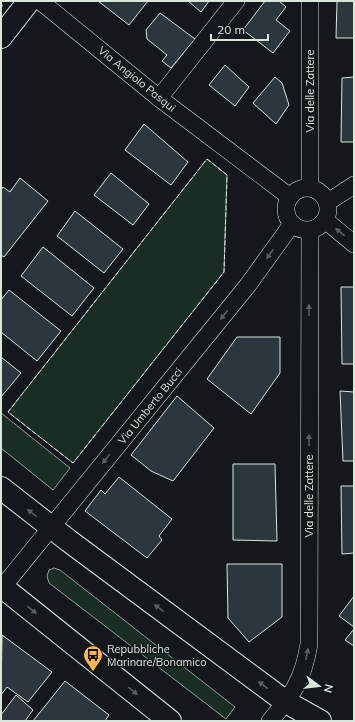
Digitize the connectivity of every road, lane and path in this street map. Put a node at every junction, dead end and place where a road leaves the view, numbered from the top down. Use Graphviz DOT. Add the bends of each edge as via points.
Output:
graph roads {
  1 [pos="29,1"];
  2 [pos="40,1"];
  3 [pos="236,1"];
  4 [pos="310,1"];
  5 [pos="1,37"];
  6 [pos="159,98"];
  7 [pos="354,184"];
  8 [pos="310,187"];
  9 [pos="290,197"];
  10 [pos="328,202"];
  11 [pos="325,220"];
  12 [pos="292,224"];
  13 [pos="310,230"];
  14 [pos="354,244"];
  15 [pos="1,488"];
  16 [pos="51,528"];
  17 [pos="2,588"];
  18 [pos="286,702"];
  19 [pos="170,721"];
  20 [pos="270,721"];
  21 [pos="320,721"];
  1 -- 5 [label="street"];
  2 -- 6 [label="street, Via Angiolo Pasqui"];
  3 -- 6 [label="street"];
  4 -- 8 [label="street, Via delle Zattere"];
  6 -- 9 [label="street, Via Angiolo Pasqui"];
  7 -- 10 [label="street"];
  8 -- 9 [label="street" via="296,190"];
  8 -- 10 [label="street" via="319,190"];
  9 -- 12 [label="street" via="286,211"];
  10 -- 11 [label="street" via="329,211"];
  11 -- 13 [label="street" via="319,227"];
  14 -- 11 [label="street, one-way"];
  12 -- 13 [label="street" via="300,229"];
  12 -- 16 [label="street, Via Umberto Bucci, one-way" via="248,285"];
  18 -- 13 [label="street, Via delle Zattere, one-way" via="299,682 309,644"];
  16 -- 15 [label="street, one-way"];
  16 -- 17 [label="street, Via Umberto Bucci"];
  18 -- 16 [label="street, one-way"];
  17 -- 19 [label="street, one-way"];
  18 -- 20 [label="street, Via delle Zattere"];
  18 -- 21 [label="street"];
}
